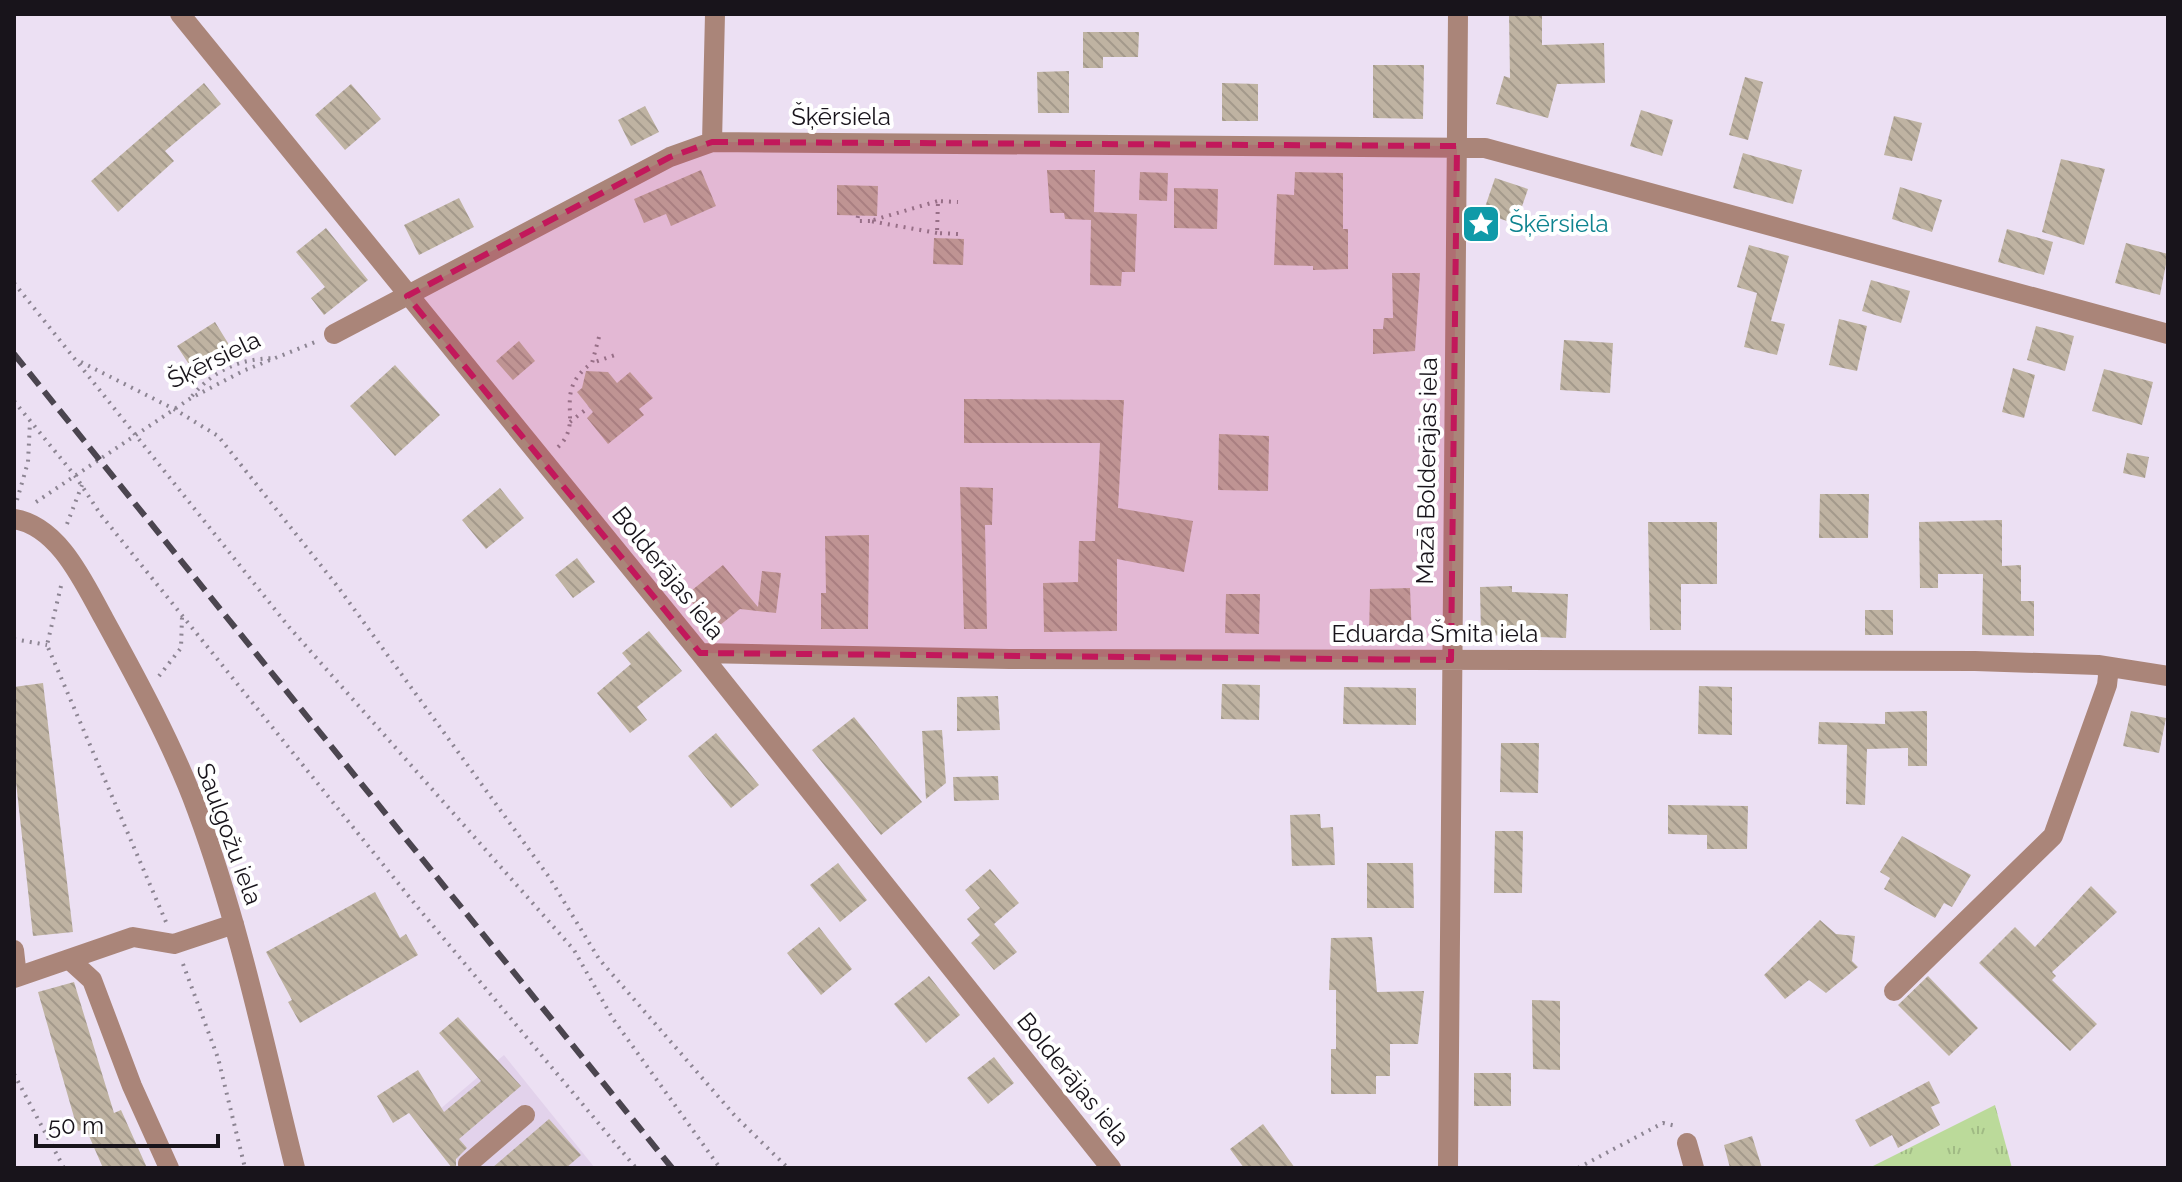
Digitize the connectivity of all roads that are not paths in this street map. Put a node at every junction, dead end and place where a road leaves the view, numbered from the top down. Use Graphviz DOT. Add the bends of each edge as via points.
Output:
graph roads {
  1 [pos="180,14"];
  2 [pos="715,14"];
  3 [pos="1458,14"];
  4 [pos="712,142"];
  5 [pos="1457,146"];
  6 [pos="407,296"];
  7 [pos="334,334"];
  8 [pos="2168,334"];
  9 [pos="20,514"];
  10 [pos="700,653"];
  11 [pos="1451,660"];
  12 [pos="2109,667"];
  13 [pos="2168,676"];
  14 [pos="234,924"];
  15 [pos="14,950"];
  16 [pos="70,960"];
  17 [pos="16,978"];
  18 [pos="1894,991"];
  19 [pos="525,1115"];
  20 [pos="1687,1143"];
  21 [pos="166,1167"];
  22 [pos="295,1168"];
  23 [pos="469,1168"];
  24 [pos="1111,1168"];
  25 [pos="1448,1168"];
  26 [pos="1694,1168"];
  1 -- 6 [label="street, Bolderājas iela"];
  2 -- 4 [label="street"];
  3 -- 5 [label="street, Mazā Bolderājas iela"];
  4 -- 5 [label="street, Šķērsiela"];
  4 -- 6 [label="street, Šķērsiela" via="670,157"];
  5 -- 8 [label="street, Šķērsiela" via="1496,151"];
  5 -- 11 [label="street, Mazā Bolderājas iela"];
  6 -- 7 [label="street, Šķērsiela"];
  6 -- 10 [label="street, Bolderājas iela"];
  9 -- 14 [label="street, Saulgožu iela" via="63,553 140,689 197,808"];
  10 -- 11 [label="street, Eduarda Šmita iela"];
  10 -- 24 [label="street, Bolderājas iela"];
  11 -- 12 [label="street, Eduarda Šmita iela" via="1975,661"];
  11 -- 25 [label="street, Mazā Bolderājas iela"];
  12 -- 13 [label="street, Eduarda Šmita iela"];
  12 -- 18 [label="street" via="2053,836"];
  14 -- 16 [label="street" via="174,944 133,937"];
  14 -- 22 [label="street, Saulgožu iela"];
  15 -- 17 [label="street"];
  16 -- 17 [label="street"];
  16 -- 21 [label="street" via="92,980"];
  19 -- 23 [label="street"];
  20 -- 26 [label="street"];
}
